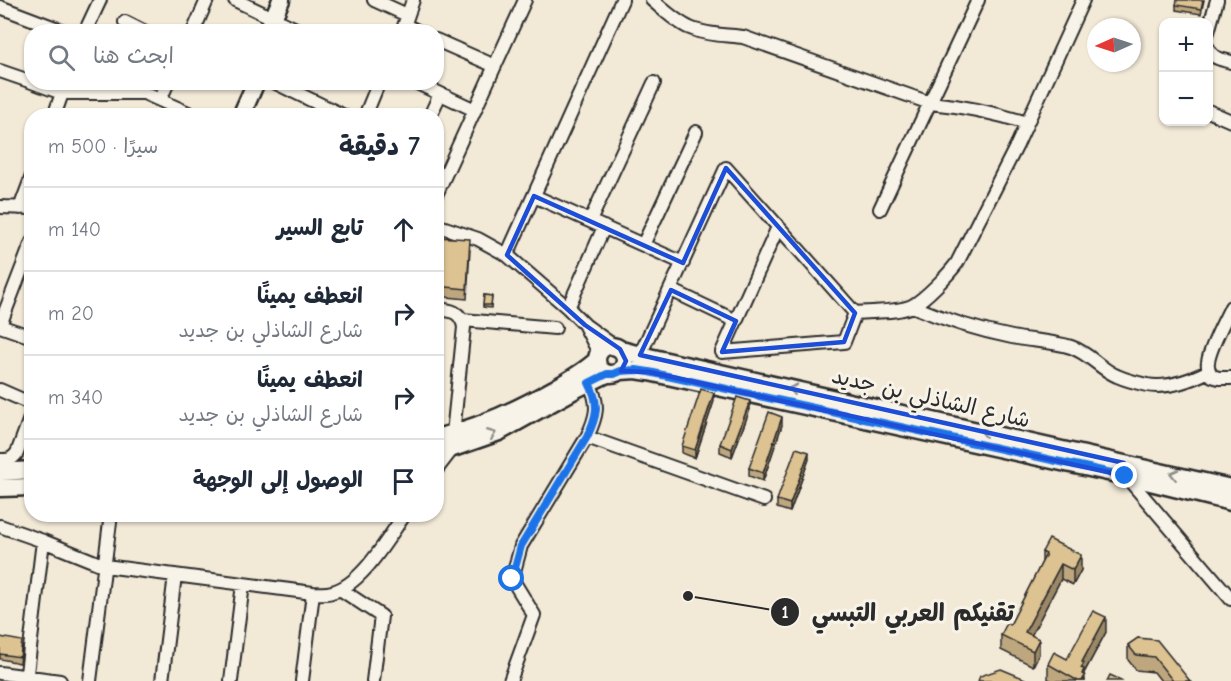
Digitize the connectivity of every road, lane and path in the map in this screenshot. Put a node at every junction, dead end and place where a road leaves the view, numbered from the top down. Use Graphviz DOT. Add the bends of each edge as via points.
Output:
graph roads {
  1 [pos="100,0"];
  2 [pos="207,0"];
  3 [pos="235,0"];
  4 [pos="281,0"];
  5 [pos="290,0"];
  6 [pos="374,0"];
  7 [pos="413,0"];
  8 [pos="525,0"];
  9 [pos="622,0"];
  10 [pos="651,0"];
  11 [pos="978,0"];
  12 [pos="1083,0"];
  13 [pos="1217,0"];
  14 [pos="0,6"];
  15 [pos="1212,18"];
  16 [pos="125,22"];
  17 [pos="46,24"];
  18 [pos="89,24"];
  19 [pos="129,24"];
  20 [pos="196,24"];
  21 [pos="271,24"];
  22 [pos="275,24"];
  23 [pos="275,24"];
  24 [pos="404,24"];
  25 [pos="444,44"];
  26 [pos="1213,56"];
  27 [pos="1231,62"];
  28 [pos="495,66"];
  29 [pos="0,71"];
  30 [pos="24,79"];
  31 [pos="654,83"];
  32 [pos="63,90"];
  33 [pos="96,90"];
  34 [pos="164,90"];
  35 [pos="239,90"];
  36 [pos="252,90"];
  37 [pos="290,90"];
  38 [pos="375,90"];
  39 [pos="432,90"];
  40 [pos="440,94"];
  41 [pos="160,100"];
  42 [pos="930,103"];
  43 [pos="57,108"];
  44 [pos="178,108"];
  45 [pos="232,108"];
  46 [pos="245,108"];
  47 [pos="328,108"];
  48 [pos="368,108"];
  49 [pos="434,108"];
  50 [pos="475,110"];
  51 [pos="1213,113"];
  52 [pos="1231,121"];
  53 [pos="1027,123"];
  54 [pos="696,132"];
  55 [pos="444,178"];
  56 [pos="534,196"];
  57 [pos="0,207"];
  58 [pos="24,208"];
  59 [pos="880,209"];
  60 [pos="590,221"];
  61 [pos="604,227"];
  62 [pos="778,227"];
  63 [pos="444,228"];
  64 [pos="644,245"];
  65 [pos="507,255"];
  66 [pos="683,262"];
  67 [pos="24,274"];
  68 [pos="671,290"];
  69 [pos="912,306"];
  70 [pos="1231,307"];
  71 [pos="568,308"];
  72 [pos="444,310"];
  73 [pos="855,313"];
  74 [pos="463,320"];
  75 [pos="736,321"];
  76 [pos="0,325"];
  77 [pos="555,328"];
  78 [pos="24,334"];
  79 [pos="640,355"];
  80 [pos="610,359"];
  81 [pos="1209,371"];
  82 [pos="1231,378"];
  83 [pos="589,383"];
  84 [pos="0,390"];
  85 [pos="24,400"];
  86 [pos="24,434"];
  87 [pos="587,437"];
  88 [pos="447,444"];
  89 [pos="0,460"];
  90 [pos="24,470"];
  91 [pos="1125,470"];
  92 [pos="0,472"];
  93 [pos="24,487"];
  94 [pos="0,488"];
  95 [pos="1231,488"];
  96 [pos="764,500"];
  97 [pos="1231,502"];
  98 [pos="110,522"];
  99 [pos="399,522"];
  100 [pos="0,526"];
  101 [pos="43,541"];
  102 [pos="105,566"];
  103 [pos="175,575"];
  104 [pos="243,584"];
  105 [pos="340,589"];
  106 [pos="313,593"];
  107 [pos="1231,599"];
  108 [pos="0,673"];
  109 [pos="26,679"];
  110 [pos="60,681"];
  111 [pos="90,681"];
  112 [pos="162,681"];
  113 [pos="231,681"];
  114 [pos="302,681"];
  115 [pos="373,681"];
  116 [pos="510,681"];
  1 -- 18 [label="street"];
  2 -- 20 [label="street"];
  3 -- 21 [label="street"];
  4 -- 22 [label="main road"];
  5 -- 23 [label="main road"];
  6 -- 24 [label="street"];
  7 -- 24 [label="street"];
  8 -- 28 [label="street"];
  9 -- 56 [label="street"];
  10 -- 42 [label="street" via="693,30 743,37"];
  11 -- 42 [label="street"];
  12 -- 53 [label="street"];
  13 -- 15 [label="street"];
  14 -- 17 [label="street"];
  16 -- 19 [label="street"];
  25 -- 28 [label="street"];
  26 -- 27 [label="street"];
  28 -- 50 [label="street"];
  29 -- 30 [label="street"];
  31 -- 60 [label="street"];
  32 -- 43 [label="street"];
  33 -- 41 [label="street" via="144,93"];
  34 -- 41 [label="street"];
  35 -- 45 [label="main road"];
  36 -- 46 [label="main road"];
  37 -- 47 [label="street"];
  38 -- 48 [label="street"];
  39 -- 40 [label="street"];
  40 -- 49 [label="street"];
  40 -- 50 [label="street"];
  41 -- 44 [label="street"];
  42 -- 53 [label="street" via="980,110"];
  42 -- 59 [label="street"];
  50 -- 55 [label="street"];
  51 -- 52 [label="street"];
  53 -- 69 [label="street" via="957,263"];
  54 -- 64 [label="street"];
  56 -- 60 [label="street"];
  56 -- 65 [label="street"];
  57 -- 58 [label="street"];
  60 -- 61 [label="street"];
  61 -- 64 [label="street"];
  61 -- 71 [label="street"];
  62 -- 66 [label="street" via="726,168"];
  62 -- 73 [label="street"];
  62 -- 75 [label="street"];
  63 -- 65 [label="street" via="478,239"];
  64 -- 66 [label="street"];
  65 -- 71 [label="street"];
  66 -- 68 [label="street"];
  67 -- 76 [label="street"];
  68 -- 75 [label="street"];
  68 -- 79 [label="street"];
  69 -- 73 [label="street"];
  69 -- 81 [label="street" via="982,330 1070,347 1084,352 1116,376 1150,386 1179,384"];
  70 -- 81 [label="street" via="1210,353"];
  71 -- 80 [label="street"];
  72 -- 74 [label="street" via="458,313"];
  73 -- 75 [label="street" via="844,342 722,352"];
  74 -- 77 [label="street"];
  74 -- 88 [label="street"];
  76 -- 78 [label="street"];
  79 -- 80 [label="main road, شارع الشاذلي بن جديد"];
  91 -- 79 [label="main road, شارع الشاذلي بن جديد, one-way"];
  80 -- 83 [label="main road, شارع الشاذلي بن جديد"];
  80 -- 88 [label="main road, شارع الشاذلي بن جديد"];
  80 -- 91 [label="main road, شارع الشاذلي بن جديد" via="636,370"];
  81 -- 82 [label="street" via="1212,376"];
  83 -- 87 [label="street" via="596,415"];
  88 -- 83 [label="main road, شارع الشاذلي بن جديد, one-way" via="499,432"];
  84 -- 85 [label="street"];
  86 -- 89 [label="street" via="14,458"];
  87 -- 96 [label="street"];
  87 -- 116 [label="street" via="521,546 512,579 534,615"];
  90 -- 92 [label="main road"];
  95 -- 91 [label="main road, شارع الشاذلي بن جديد, one-way"];
  91 -- 97 [label="main road, شارع الشاذلي بن جديد"];
  91 -- 107 [label="street"];
  93 -- 94 [label="main road"];
  98 -- 102 [label="street"];
  99 -- 105 [label="street" via="363,573"];
  100 -- 101 [label="street"];
  101 -- 102 [label="street"];
  101 -- 109 [label="street"];
  102 -- 103 [label="street"];
  102 -- 111 [label="street"];
  103 -- 104 [label="street"];
  103 -- 112 [label="street"];
  104 -- 106 [label="street"];
  104 -- 113 [label="street"];
  105 -- 106 [label="street"];
  105 -- 115 [label="street" via="381,616"];
  106 -- 114 [label="street"];
  108 -- 109 [label="street"];
  109 -- 110 [label="street"];
}
